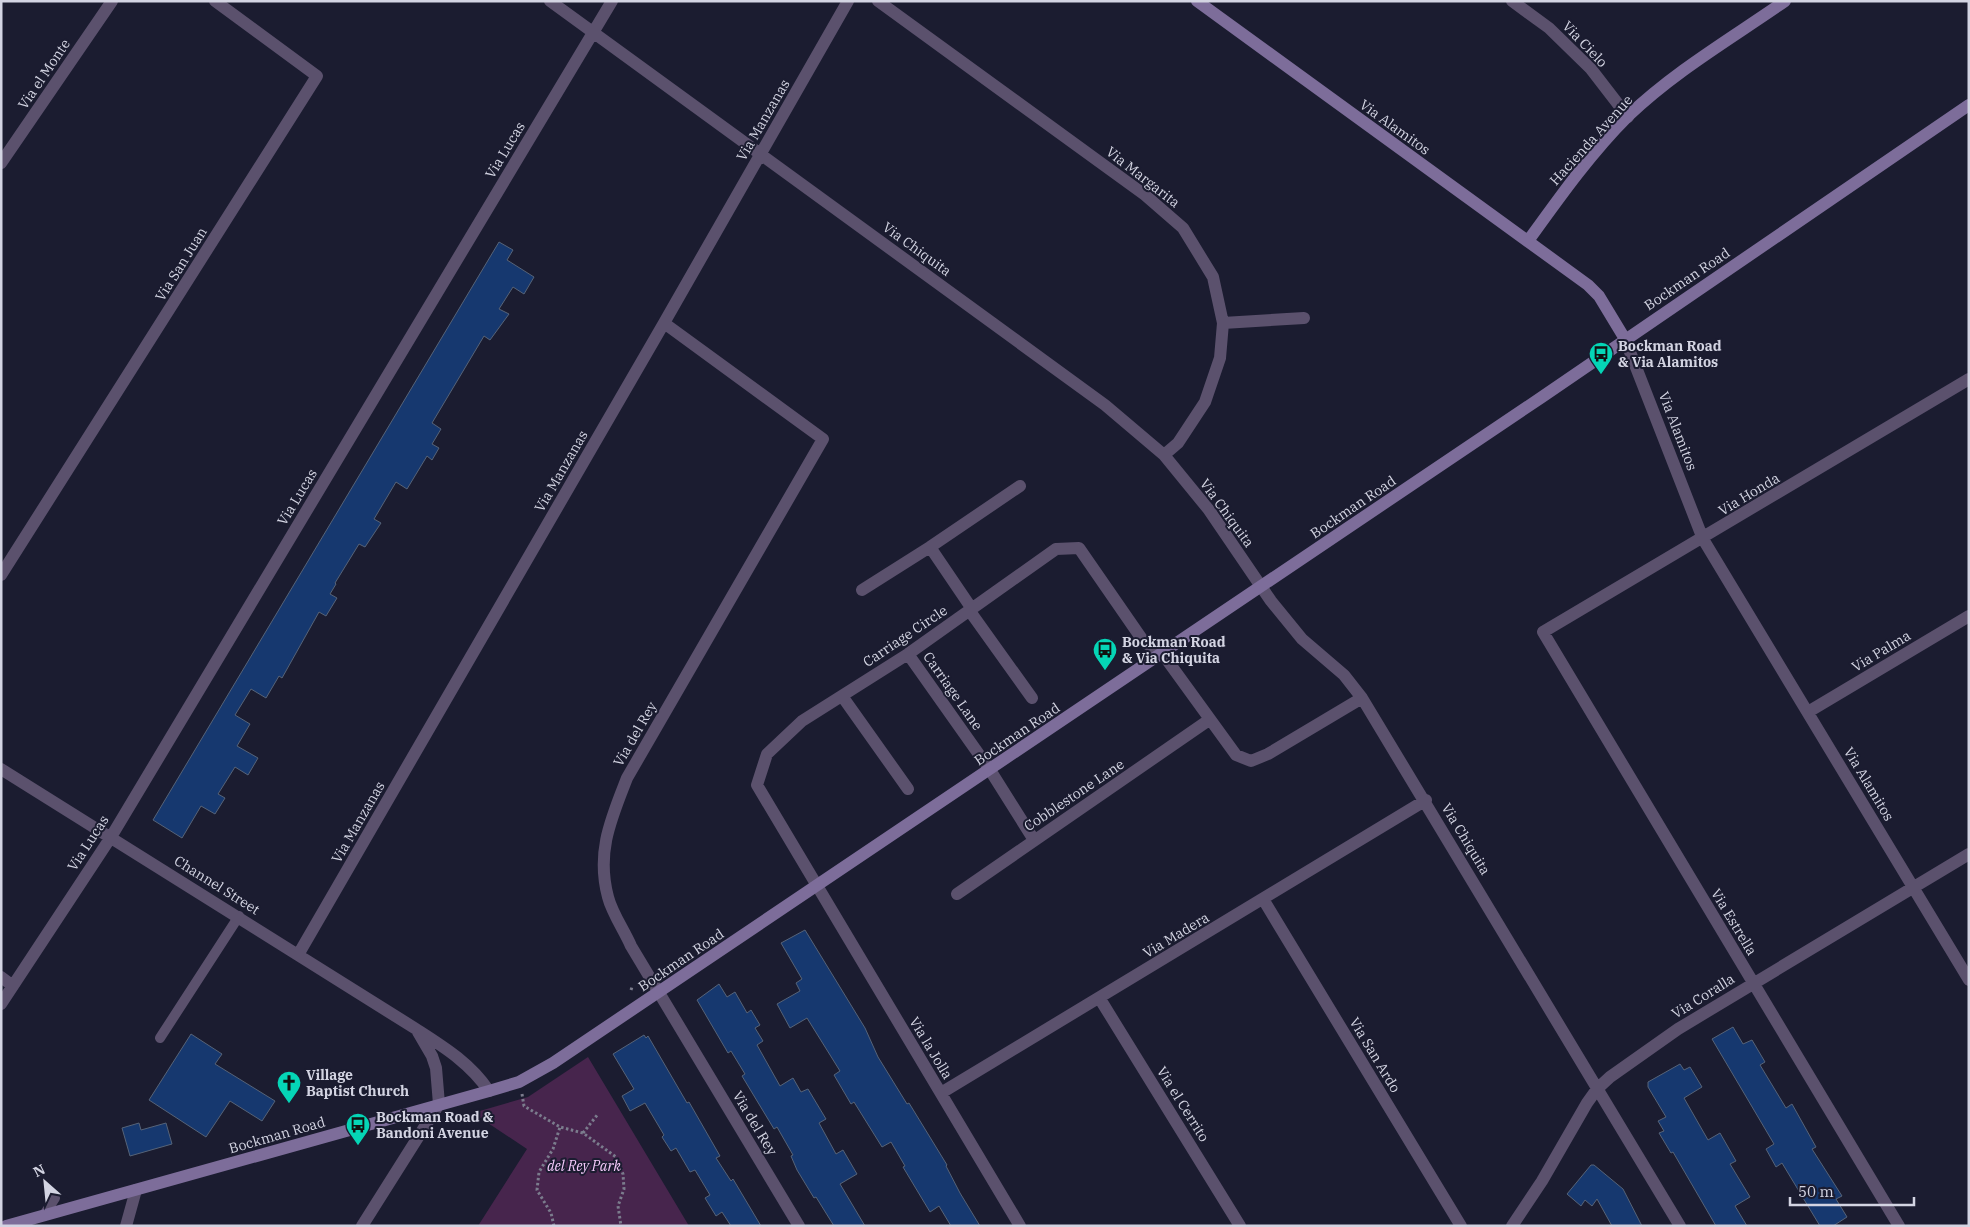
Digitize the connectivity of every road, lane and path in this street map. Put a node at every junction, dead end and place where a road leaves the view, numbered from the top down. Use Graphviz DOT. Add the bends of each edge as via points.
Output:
graph roads {
  1 [pos="112,1"];
  2 [pos="215,1"];
  3 [pos="550,1"];
  4 [pos="612,1"];
  5 [pos="848,1"];
  6 [pos="878,1"];
  7 [pos="1197,1"];
  8 [pos="1512,1"];
  9 [pos="1778,3"];
  10 [pos="593,32"];
  11 [pos="1969,105"];
  12 [pos="1628,117"];
  13 [pos="760,154"];
  14 [pos="1,163"];
  15 [pos="1528,241"];
  16 [pos="1304,318"];
  17 [pos="1223,322"];
  18 [pos="664,323"];
  19 [pos="1625,339"];
  20 [pos="1969,379"];
  21 [pos="1164,454"];
  22 [pos="1020,486"];
  23 [pos="1703,539"];
  24 [pos="930,547"];
  25 [pos="1,575"];
  26 [pos="1261,586"];
  27 [pos="862,590"];
  28 [pos="970,610"];
  29 [pos="1969,616"];
  30 [pos="1543,632"];
  31 [pos="1162,653"];
  32 [pos="908,654"];
  33 [pos="842,696"];
  34 [pos="1032,698"];
  35 [pos="1362,698"];
  36 [pos="1808,712"];
  37 [pos="1209,720"];
  38 [pos="1,769"];
  39 [pos="990,770"];
  40 [pos="908,789"];
  41 [pos="1426,800"];
  42 [pos="111,837"];
  43 [pos="1034,840"];
  44 [pos="1969,854"];
  45 [pos="816,887"];
  46 [pos="1913,888"];
  47 [pos="957,894"];
  48 [pos="1263,899"];
  49 [pos="239,916"];
  50 [pos="298,955"];
  51 [pos="1,977"];
  52 [pos="1969,980"];
  53 [pos="1753,983"];
  54 [pos="13,986"];
  55 [pos="660,992"];
  56 [pos="1100,999"];
  57 [pos="1,1004"];
  58 [pos="416,1028"];
  59 [pos="160,1038"];
  60 [pos="519,1082"];
  61 [pos="1596,1089"];
  62 [pos="489,1091"];
  63 [pos="941,1093"];
  64 [pos="439,1104"];
  65 [pos="598,1114"];
  66 [pos="560,1127"];
  67 [pos="583,1133"];
  68 [pos="136,1190"];
  69 [pos="55,1198"];
  70 [pos="44,1215"];
  71 [pos="6,1226"];
  72 [pos="126,1226"];
  73 [pos="362,1226"];
  74 [pos="554,1226"];
  75 [pos="620,1226"];
  76 [pos="799,1226"];
  77 [pos="1020,1226"];
  78 [pos="1240,1226"];
  79 [pos="1461,1226"];
  80 [pos="1512,1226"];
  81 [pos="1680,1226"];
  82 [pos="1899,1226"];
  1 -- 14 [label="street, Via el Monte"];
  2 -- 25 [label="street, Via San Juan" via="318,76"];
  3 -- 10 [label="street, Via Chiquita"];
  4 -- 10 [label="street, Via Lucas"];
  5 -- 13 [label="street, Via Manzanas"];
  6 -- 17 [label="street, Via Margarita" via="1145,195 1183,228 1213,277"];
  7 -- 15 [label="street, Via Alamitos"];
  8 -- 12 [label="street, Via Cielo" via="1549,28 1591,69"];
  9 -- 12 [label="street, Hacienda Avenue" via="1680,72"];
  10 -- 13 [label="street, Via Chiquita"];
  10 -- 42 [label="street, Via Lucas"];
  11 -- 19 [label="street, Bockman Road"];
  12 -- 15 [label="street, Hacienda Avenue" via="1566,188"];
  13 -- 18 [label="street, Via Manzanas"];
  13 -- 21 [label="street, Via Chiquita" via="1105,405"];
  15 -- 19 [label="street, Via Alamitos" via="1599,296"];
  16 -- 17 [label="street"];
  17 -- 21 [label="street, Via Margarita" via="1220,358 1205,402 1178,443"];
  18 -- 50 [label="street, Via Manzanas"];
  18 -- 55 [label="street, Via del Rey" via="823,439 627,778 606,832 604,862 608,898 631,946"];
  19 -- 23 [label="street, Via Alamitos"];
  19 -- 26 [label="street, Bockman Road"];
  20 -- 23 [label="street, Via Honda"];
  21 -- 26 [label="street, Via Chiquita" via="1209,510"];
  22 -- 24 [label="street"];
  23 -- 30 [label="street, Via Honda"];
  23 -- 36 [label="street, Via Alamitos"];
  24 -- 27 [label="street"];
  24 -- 28 [label="street"];
  26 -- 31 [label="street, Bockman Road"];
  26 -- 35 [label="street, Via Chiquita" via="1302,639 1344,675"];
  28 -- 31 [label="street, Carriage Circle" via="1056,549 1079,548 1144,642"];
  28 -- 32 [label="street, Carriage Circle"];
  28 -- 34 [label="street"];
  29 -- 36 [label="street, Via Palma"];
  30 -- 53 [label="street, Via Estrella"];
  31 -- 37 [label="street"];
  31 -- 39 [label="street, Bockman Road"];
  32 -- 33 [label="street, Carriage Circle"];
  32 -- 39 [label="street, Carriage Lane"];
  33 -- 40 [label="street"];
  33 -- 45 [label="street, Carriage Circle" via="802,721 767,754 757,785"];
  35 -- 37 [label="street" via="1251,761 1236,756"];
  35 -- 41 [label="street, Via Chiquita"];
  36 -- 46 [label="street, Via Alamitos"];
  37 -- 43 [label="street, Cobblestone Lane"];
  38 -- 42 [label="street, Channel Street"];
  39 -- 43 [label="street, Carriage Lane"];
  39 -- 45 [label="street, Bockman Road"];
  41 -- 48 [label="street, Via Madera"];
  41 -- 61 [label="street, Via Chiquita"];
  42 -- 49 [label="street, Channel Street"];
  42 -- 54 [label="street, Via Lucas"];
  43 -- 47 [label="street, Cobblestone Lane"];
  44 -- 46 [label="street, Via Coralla"];
  45 -- 55 [label="street, Bockman Road"];
  45 -- 63 [label="street, Via la Jolla"];
  46 -- 52 [label="street, Via Alamitos"];
  46 -- 53 [label="street, Via Coralla"];
  48 -- 56 [label="street, Via Madera"];
  48 -- 79 [label="street, Via San Ardo"];
  49 -- 50 [label="street, Channel Street"];
  49 -- 59 [label="lane"];
  50 -- 58 [label="street, Channel Street"];
  51 -- 54 [label="street"];
  53 -- 61 [label="street, Via Coralla" via="1678,1029"];
  53 -- 82 [label="street, Via Estrella"];
  54 -- 57 [label="street, Via Lucas"];
  55 -- 60 [label="street, Bockman Road"];
  55 -- 76 [label="street, Via del Rey"];
  56 -- 63 [label="street, Via Madera"];
  56 -- 78 [label="street, Via el Cerrito"];
  58 -- 62 [label="street, Channel Street" via="460,1058 478,1074"];
  58 -- 64 [label="street, Channel Street" via="436,1068"];
  60 -- 62 [label="street, Bockman Road"];
  60 -- 66 [label="path" via="524,1106"];
  61 -- 80 [label="street, Via Coralla"];
  61 -- 81 [label="street, Via Chiquita"];
  62 -- 64 [label="street, Bockman Road"];
  63 -- 77 [label="street, Via la Jolla"];
  64 -- 68 [label="street, Bockman Road"];
  64 -- 73 [label="street"];
  65 -- 67 [label="path"];
  66 -- 67 [label="path"];
  66 -- 74 [label="path" via="553,1149 539,1172 537,1190 551,1213"];
  67 -- 75 [label="path" via="616,1157 623,1174 624,1189 618,1206"];
  68 -- 70 [label="street, Bockman Road"];
  68 -- 72 [label="street"];
  69 -- 70 [label="lane"];
  70 -- 71 [label="street, Bockman Road"];
}
